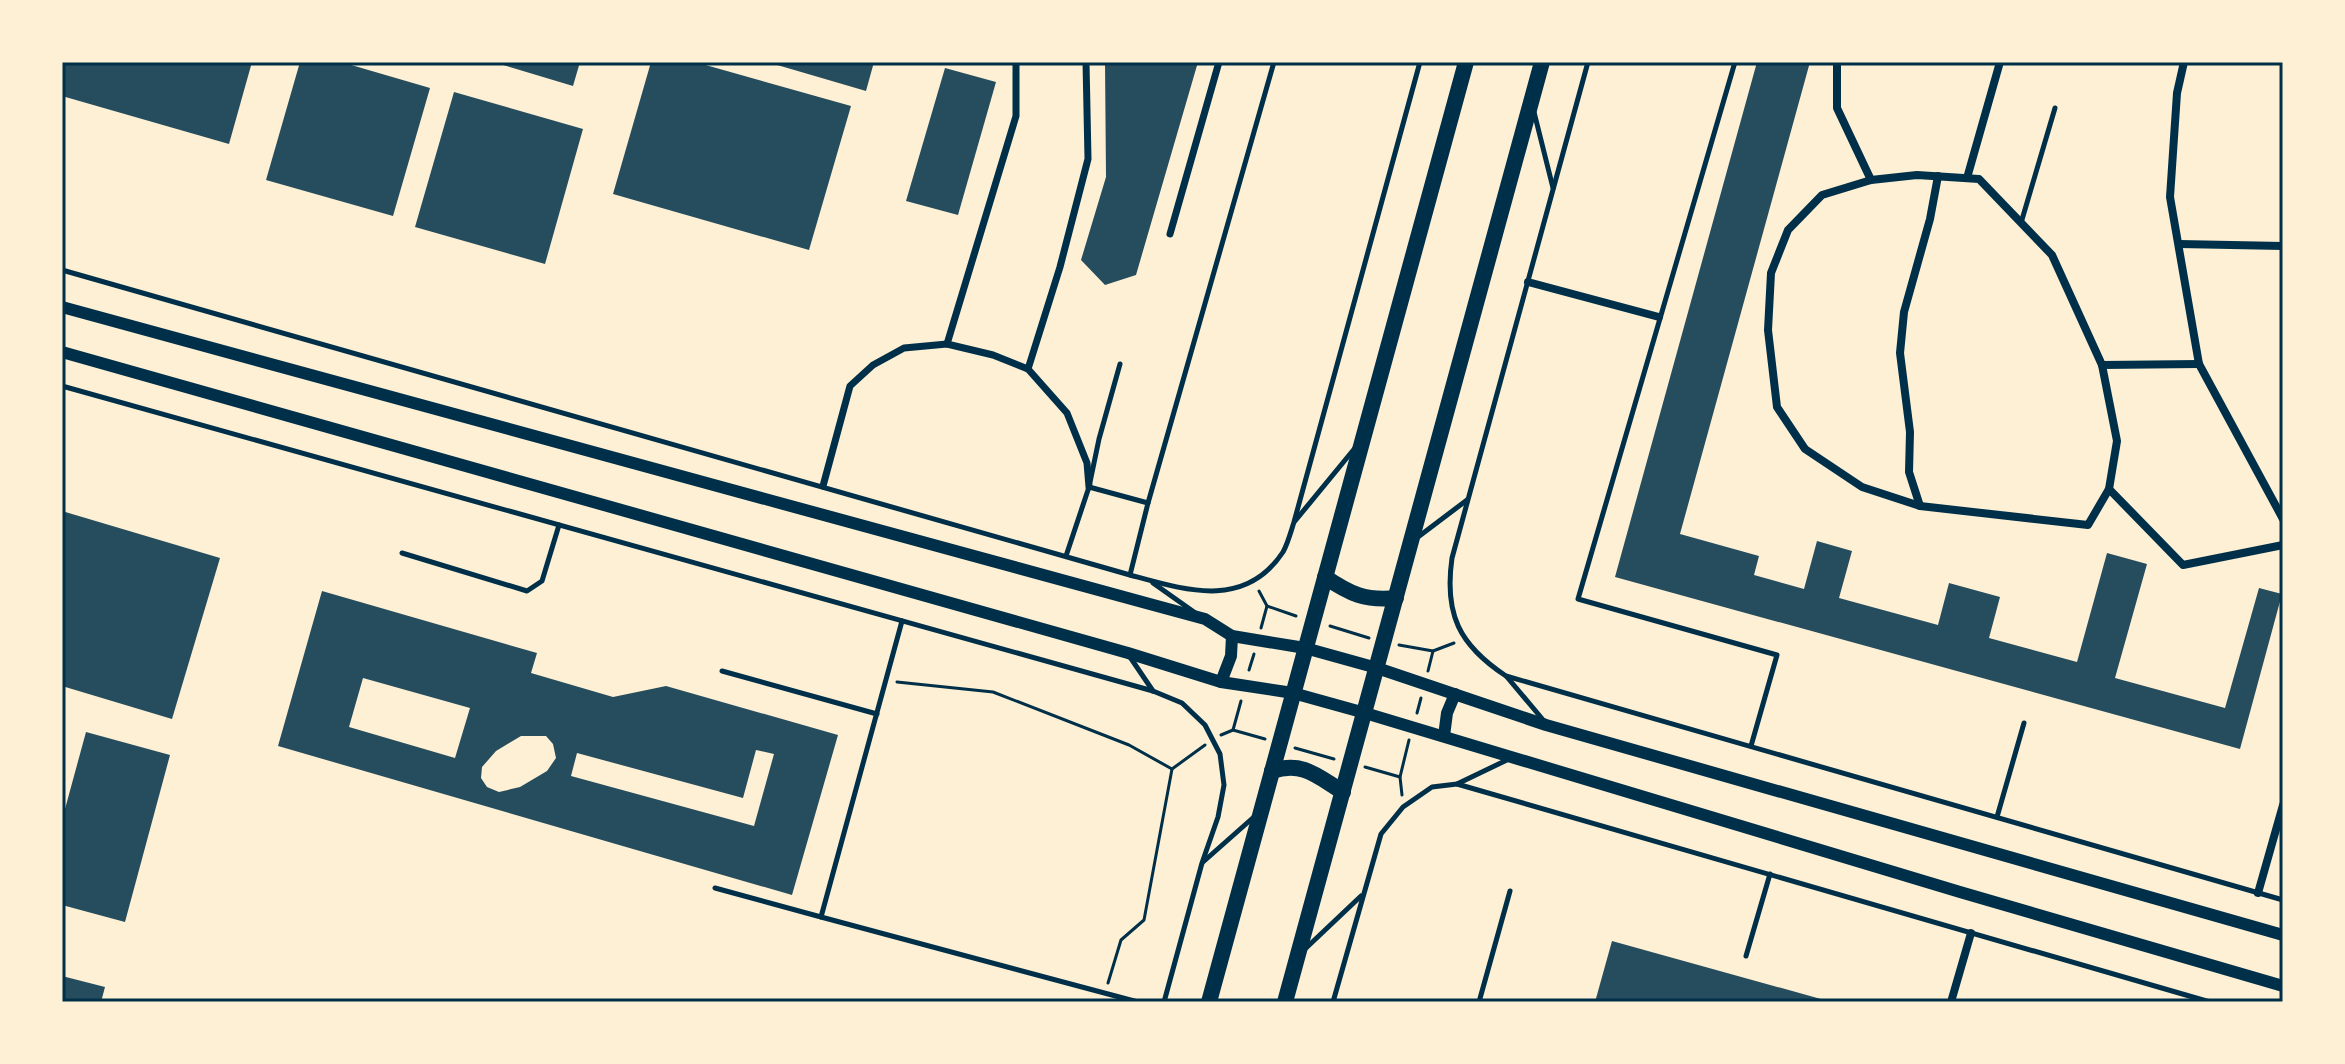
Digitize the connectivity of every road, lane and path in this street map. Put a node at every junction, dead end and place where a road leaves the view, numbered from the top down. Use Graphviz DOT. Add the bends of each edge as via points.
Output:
graph roads {
  1 [pos="1016,62"];
  2 [pos="1086,62"];
  3 [pos="1219,62"];
  4 [pos="1274,62"];
  5 [pos="1420,62"];
  6 [pos="1466,62"];
  7 [pos="1542,62"];
  8 [pos="1588,62"];
  9 [pos="1735,62"];
  10 [pos="1837,62"];
  11 [pos="2000,62"];
  12 [pos="2184,62"];
  13 [pos="1532,100"];
  14 [pos="2055,108"];
  15 [pos="1938,176"];
  16 [pos="1967,178"];
  17 [pos="1871,180"];
  18 [pos="1553,189"];
  19 [pos="2021,224"];
  20 [pos="1170,234"];
  21 [pos="2179,244"];
  22 [pos="2283,246"];
  23 [pos="62,270"];
  24 [pos="1528,282"];
  25 [pos="62,307"];
  26 [pos="1659,317"];
  27 [pos="947,344"];
  28 [pos="62,352"];
  29 [pos="1120,364"];
  30 [pos="2199,364"];
  31 [pos="2102,365"];
  32 [pos="1028,369"];
  33 [pos="62,386"];
  34 [pos="1363,438"];
  35 [pos="823,486"];
  36 [pos="1089,487"];
  37 [pos="2109,489"];
  38 [pos="1469,499"];
  39 [pos="1148,503"];
  40 [pos="1920,506"];
  41 [pos="2283,519"];
  42 [pos="1294,522"];
  43 [pos="559,525"];
  44 [pos="1411,543"];
  45 [pos="2283,545"];
  46 [pos="402,553"];
  47 [pos="1066,556"];
  48 [pos="1130,575"];
  49 [pos="1325,577"];
  50 [pos="1149,580"];
  51 [pos="1253,580"];
  52 [pos="1396,598"];
  53 [pos="1205,619"];
  54 [pos="902,621"];
  55 [pos="1313,621"];
  56 [pos="1232,636"];
  57 [pos="1464,639"];
  58 [pos="1383,643"];
  59 [pos="1305,648"];
  60 [pos="1128,653"];
  61 [pos="1377,668"];
  62 [pos="722,671"];
  63 [pos="1506,676"];
  64 [pos="886,681"];
  65 [pos="1221,682"];
  66 [pos="1153,691"];
  67 [pos="1293,693"];
  68 [pos="1455,694"];
  69 [pos="1365,713"];
  70 [pos="877,714"];
  71 [pos="2024,723"];
  72 [pos="1546,725"];
  73 [pos="1444,736"];
  74 [pos="1213,739"];
  75 [pos="1751,746"];
  76 [pos="1514,757"];
  77 [pos="1172,769"];
  78 [pos="1272,771"];
  79 [pos="1457,784"];
  80 [pos="1343,792"];
  81 [pos="2283,805"];
  82 [pos="1261,810"];
  83 [pos="1997,817"];
  84 [pos="1202,863"];
  85 [pos="1770,874"];
  86 [pos="715,888"];
  87 [pos="1510,891"];
  88 [pos="2258,893"];
  89 [pos="1363,895"];
  90 [pos="2283,900"];
  91 [pos="821,917"];
  92 [pos="1971,933"];
  93 [pos="2283,935"];
  94 [pos="1298,956"];
  95 [pos="1746,956"];
  96 [pos="2283,986"];
  97 [pos="1105,993"];
  98 [pos="1138,1002"];
  99 [pos="1164,1002"];
  100 [pos="1209,1002"];
  101 [pos="1285,1002"];
  102 [pos="1333,1002"];
  103 [pos="1479,1002"];
  104 [pos="1951,1002"];
  105 [pos="2210,1002"];
  1 -- 27 [label="street" via="1016,116"];
  2 -- 32 [label="street" via="1088,159"];
  3 -- 20 [label="street"];
  4 -- 39 [label="lane"];
  5 -- 42 [label="lane"];
  6 -- 34 [label="main road"];
  7 -- 13 [label="main road"];
  8 -- 18 [label="lane"];
  9 -- 26 [label="lane"];
  10 -- 17 [label="street" via="1837,108"];
  11 -- 16 [label="street"];
  12 -- 21 [label="street" via="2170,197"];
  13 -- 18 [label="lane"];
  13 -- 44 [label="main road"];
  14 -- 19 [label="lane"];
  15 -- 16 [label="street"];
  15 -- 17 [label="street"];
  15 -- 40 [label="street" via="1904,312 1900,353 1910,432 1909,472"];
  16 -- 19 [label="street" via="1979,179"];
  17 -- 40 [label="street" via="1822,195 1788,230 1771,273 1768,330 1777,407 1805,449 1862,487"];
  18 -- 24 [label="lane"];
  19 -- 31 [label="street" via="2052,255"];
  21 -- 22 [label="street"];
  21 -- 30 [label="street"];
  23 -- 35 [label="lane"];
  24 -- 26 [label="street"];
  24 -- 38 [label="lane"];
  25 -- 53 [label="street"];
  26 -- 75 [label="lane" via="1578,599 1777,655"];
  27 -- 32 [label="street"];
  27 -- 35 [label="street" via="904,348 850,386"];
  28 -- 60 [label="street"];
  29 -- 36 [label="lane"];
  30 -- 31 [label="street"];
  30 -- 41 [label="street"];
  31 -- 37 [label="street" via="2117,441"];
  32 -- 36 [label="street" via="1067,413 1087,463"];
  33 -- 43 [label="lane"];
  34 -- 42 [label="lane"];
  34 -- 49 [label="main road"];
  35 -- 47 [label="lane"];
  36 -- 39 [label="lane"];
  36 -- 47 [label="lane"];
  37 -- 40 [label="street" via="2088,525"];
  37 -- 45 [label="street" via="2183,565"];
  38 -- 44 [label="lane"];
  38 -- 57 [label="lane" via="1448,586 1452,614"];
  39 -- 48 [label="lane"];
  42 -- 51 [label="lane" via="1284,551"];
  43 -- 46 [label="lane" via="542,581 527,591"];
  43 -- 54 [label="lane"];
  44 -- 52 [label="main road"];
  47 -- 48 [label="lane"];
  48 -- 50 [label="lane"];
  49 -- 52 [label="main road" via="1346,592 1374,600"];
  49 -- 55 [label="main road"];
  50 -- 51 [label="lane" via="1212,591 1237,590"];
  50 -- 53 [label="lane"];
  51 -- 55 [label="path" via="1267,606"];
  52 -- 58 [label="main road"];
  53 -- 56 [label="street"];
  54 -- 64 [label="lane"];
  54 -- 66 [label="lane"];
  55 -- 58 [label="path"];
  55 -- 59 [label="main road"];
  56 -- 59 [label="street"];
  56 -- 65 [label="street"];
  57 -- 58 [label="path" via="1433,651"];
  57 -- 63 [label="lane"];
  58 -- 61 [label="main road"];
  59 -- 61 [label="street"];
  59 -- 67 [label="main road"];
  60 -- 65 [label="street"];
  60 -- 66 [label="lane"];
  61 -- 68 [label="street"];
  61 -- 69 [label="main road"];
  62 -- 70 [label="lane"];
  63 -- 72 [label="lane"];
  63 -- 75 [label="lane"];
  64 -- 70 [label="lane"];
  64 -- 77 [label="path" via="993,692 1129,745"];
  65 -- 67 [label="street"];
  66 -- 74 [label="lane" via="1182,703"];
  67 -- 69 [label="street"];
  67 -- 78 [label="main road"];
  68 -- 72 [label="street"];
  68 -- 73 [label="street"];
  69 -- 73 [label="street"];
  69 -- 80 [label="main road"];
  70 -- 91 [label="lane"];
  71 -- 83 [label="lane"];
  72 -- 93 [label="street"];
  73 -- 76 [label="street"];
  74 -- 77 [label="path"];
  74 -- 84 [label="lane" via="1224,785"];
  75 -- 83 [label="lane"];
  76 -- 79 [label="lane"];
  76 -- 96 [label="street"];
  77 -- 97 [label="path" via="1144,920 1121,940"];
  78 -- 80 [label="main road" via="1289,766"];
  78 -- 82 [label="main road"];
  79 -- 85 [label="lane"];
  79 -- 89 [label="lane" via="1432,787 1403,807 1381,834"];
  80 -- 94 [label="main road"];
  81 -- 88 [label="street"];
  82 -- 84 [label="lane"];
  82 -- 100 [label="main road"];
  83 -- 88 [label="lane"];
  84 -- 99 [label="lane"];
  85 -- 92 [label="lane"];
  85 -- 95 [label="lane"];
  86 -- 91 [label="lane"];
  87 -- 103 [label="lane"];
  88 -- 90 [label="lane"];
  89 -- 94 [label="lane"];
  89 -- 102 [label="lane"];
  91 -- 97 [label="lane"];
  92 -- 104 [label="street"];
  92 -- 105 [label="lane"];
  94 -- 101 [label="main road"];
  97 -- 98 [label="lane"];
}
